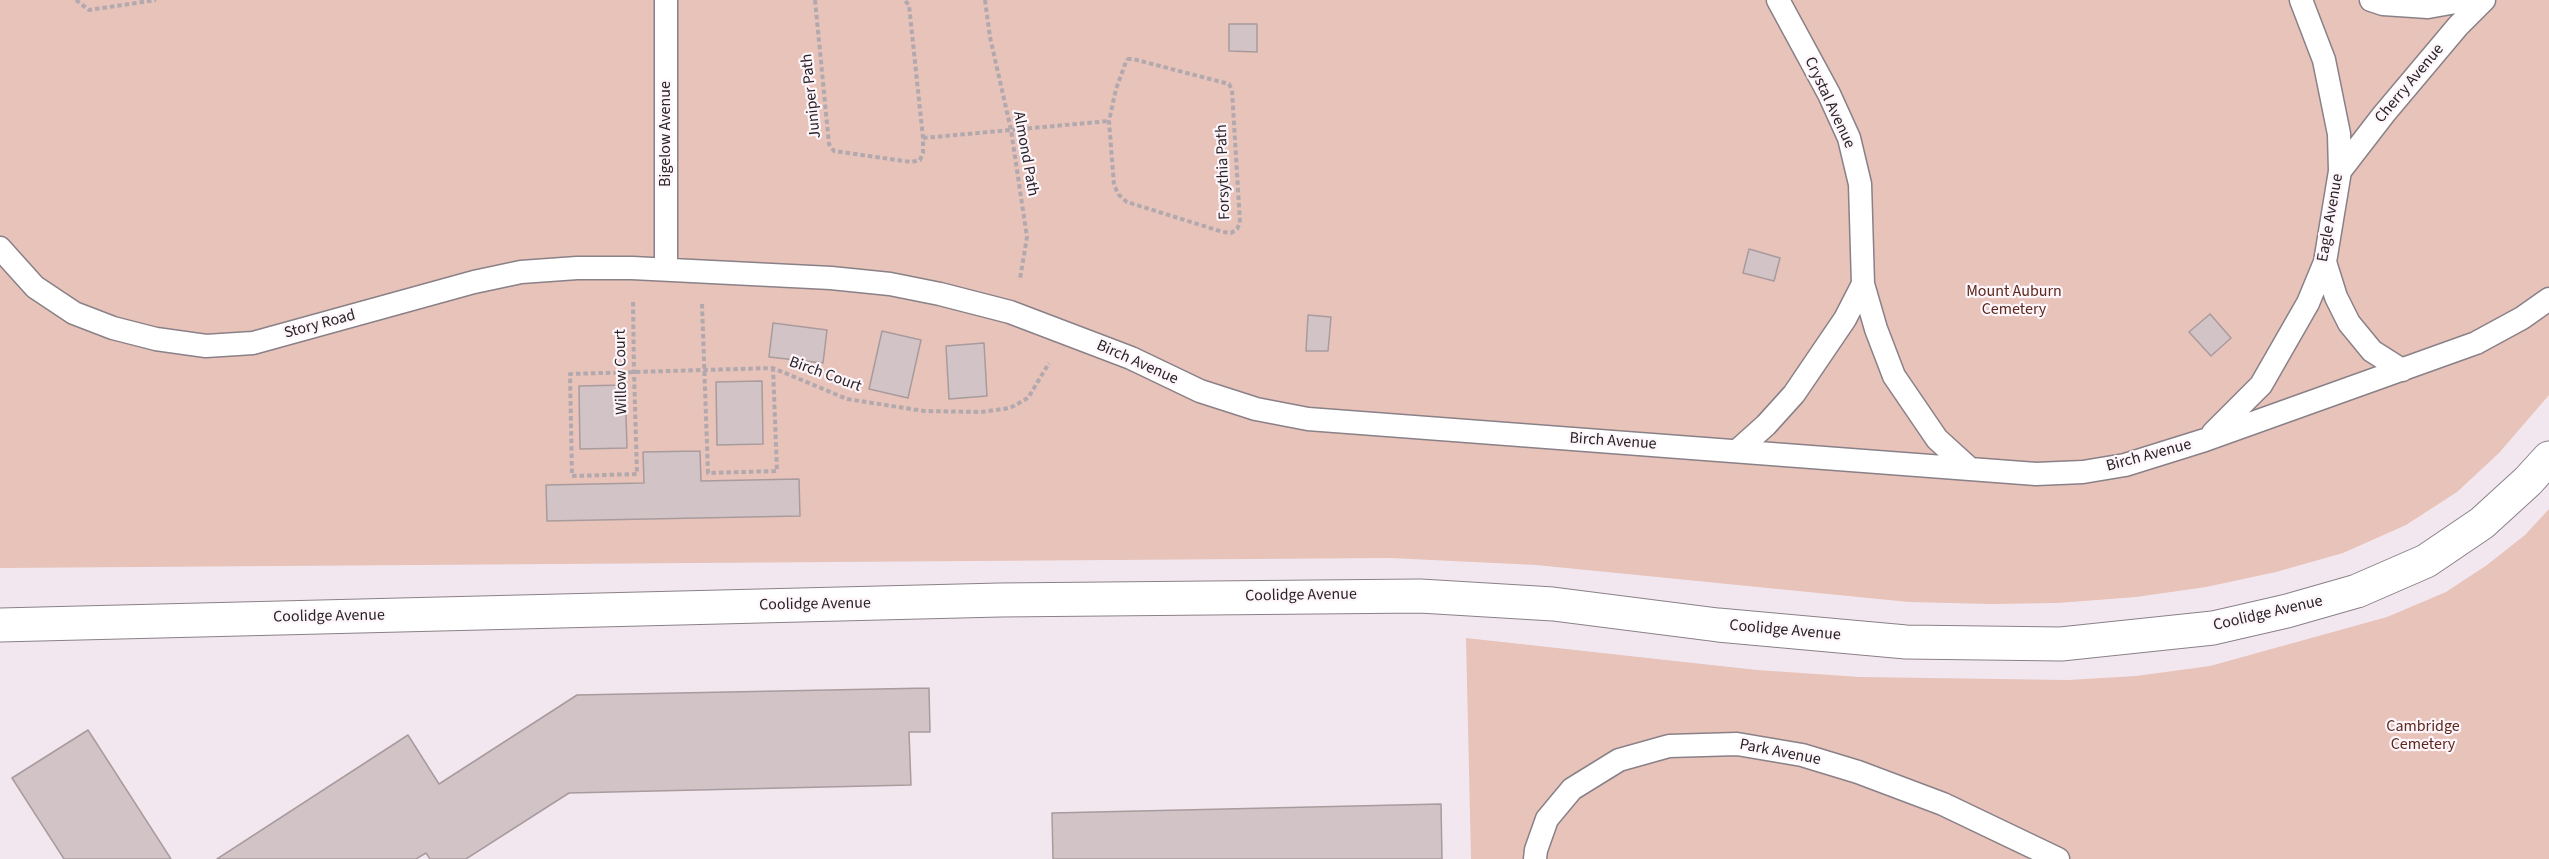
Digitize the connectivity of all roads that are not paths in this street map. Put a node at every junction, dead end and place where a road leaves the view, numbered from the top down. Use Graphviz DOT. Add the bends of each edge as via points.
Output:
graph roads {
  1 [pos="666,0"];
  2 [pos="1761,0"];
  3 [pos="2301,0"];
  4 [pos="2371,0"];
  5 [pos="2468,0"];
  6 [pos="2484,0"];
  7 [pos="1781,6"];
  8 [pos="2340,171"];
  9 [pos="0,248"];
  10 [pos="2325,262"];
  11 [pos="666,269"];
  12 [pos="1863,284"];
  13 [pos="2549,299"];
  14 [pos="2402,370"];
  15 [pos="2205,440"];
  16 [pos="1737,451"];
  17 [pos="2549,458"];
  18 [pos="1970,469"];
  19 [pos="0,625"];
  20 [pos="1535,859"];
  21 [pos="2058,859"];
  1 -- 11 [label="lane, Bigelow Avenue"];
  2 -- 7 [label="lane"];
  3 -- 8 [label="lane, Eagle Avenue" via="2327,70 2339,134"];
  4 -- 5 [label="lane" via="2428,7"];
  6 -- 8 [label="lane, Cherry Avenue" via="2458,26"];
  7 -- 12 [label="lane, Crystal Avenue" via="1849,138 1860,184"];
  8 -- 10 [label="lane, Eagle Avenue"];
  9 -- 11 [label="lane, Story Road" via="35,286 74,313 156,339 206,346 253,343 521,272"];
  10 -- 14 [label="lane" via="2349,323 2372,351"];
  10 -- 15 [label="lane, Eagle Avenue" via="2308,303 2261,385"];
  11 -- 16 [label="lane, Birch Avenue" via="831,278 940,294 1011,312 1066,332 1200,391 1256,409 1308,419"];
  12 -- 16 [label="lane, Crystal Avenue" via="1845,319 1794,394"];
  12 -- 18 [label="lane, Crystal Avenue" via="1894,376 1937,439"];
  13 -- 14 [label="lane, Birch Avenue" via="2476,343"];
  14 -- 15 [label="lane, Birch Avenue"];
  15 -- 18 [label="lane, Birch Avenue" via="2125,465 2083,472 2036,474"];
  16 -- 18 [label="lane, Birch Avenue"];
  17 -- 19 [label="street, Coolidge Avenue" via="2482,523 2426,561 2357,591 2213,628 2061,644 1906,642 1718,625 1542,603 1408,596 1012,600"];
  20 -- 21 [label="lane, Park Avenue" via="1547,819 1572,789 1619,760 1669,746 1737,744 1802,755 1858,772 1943,804"];
}
